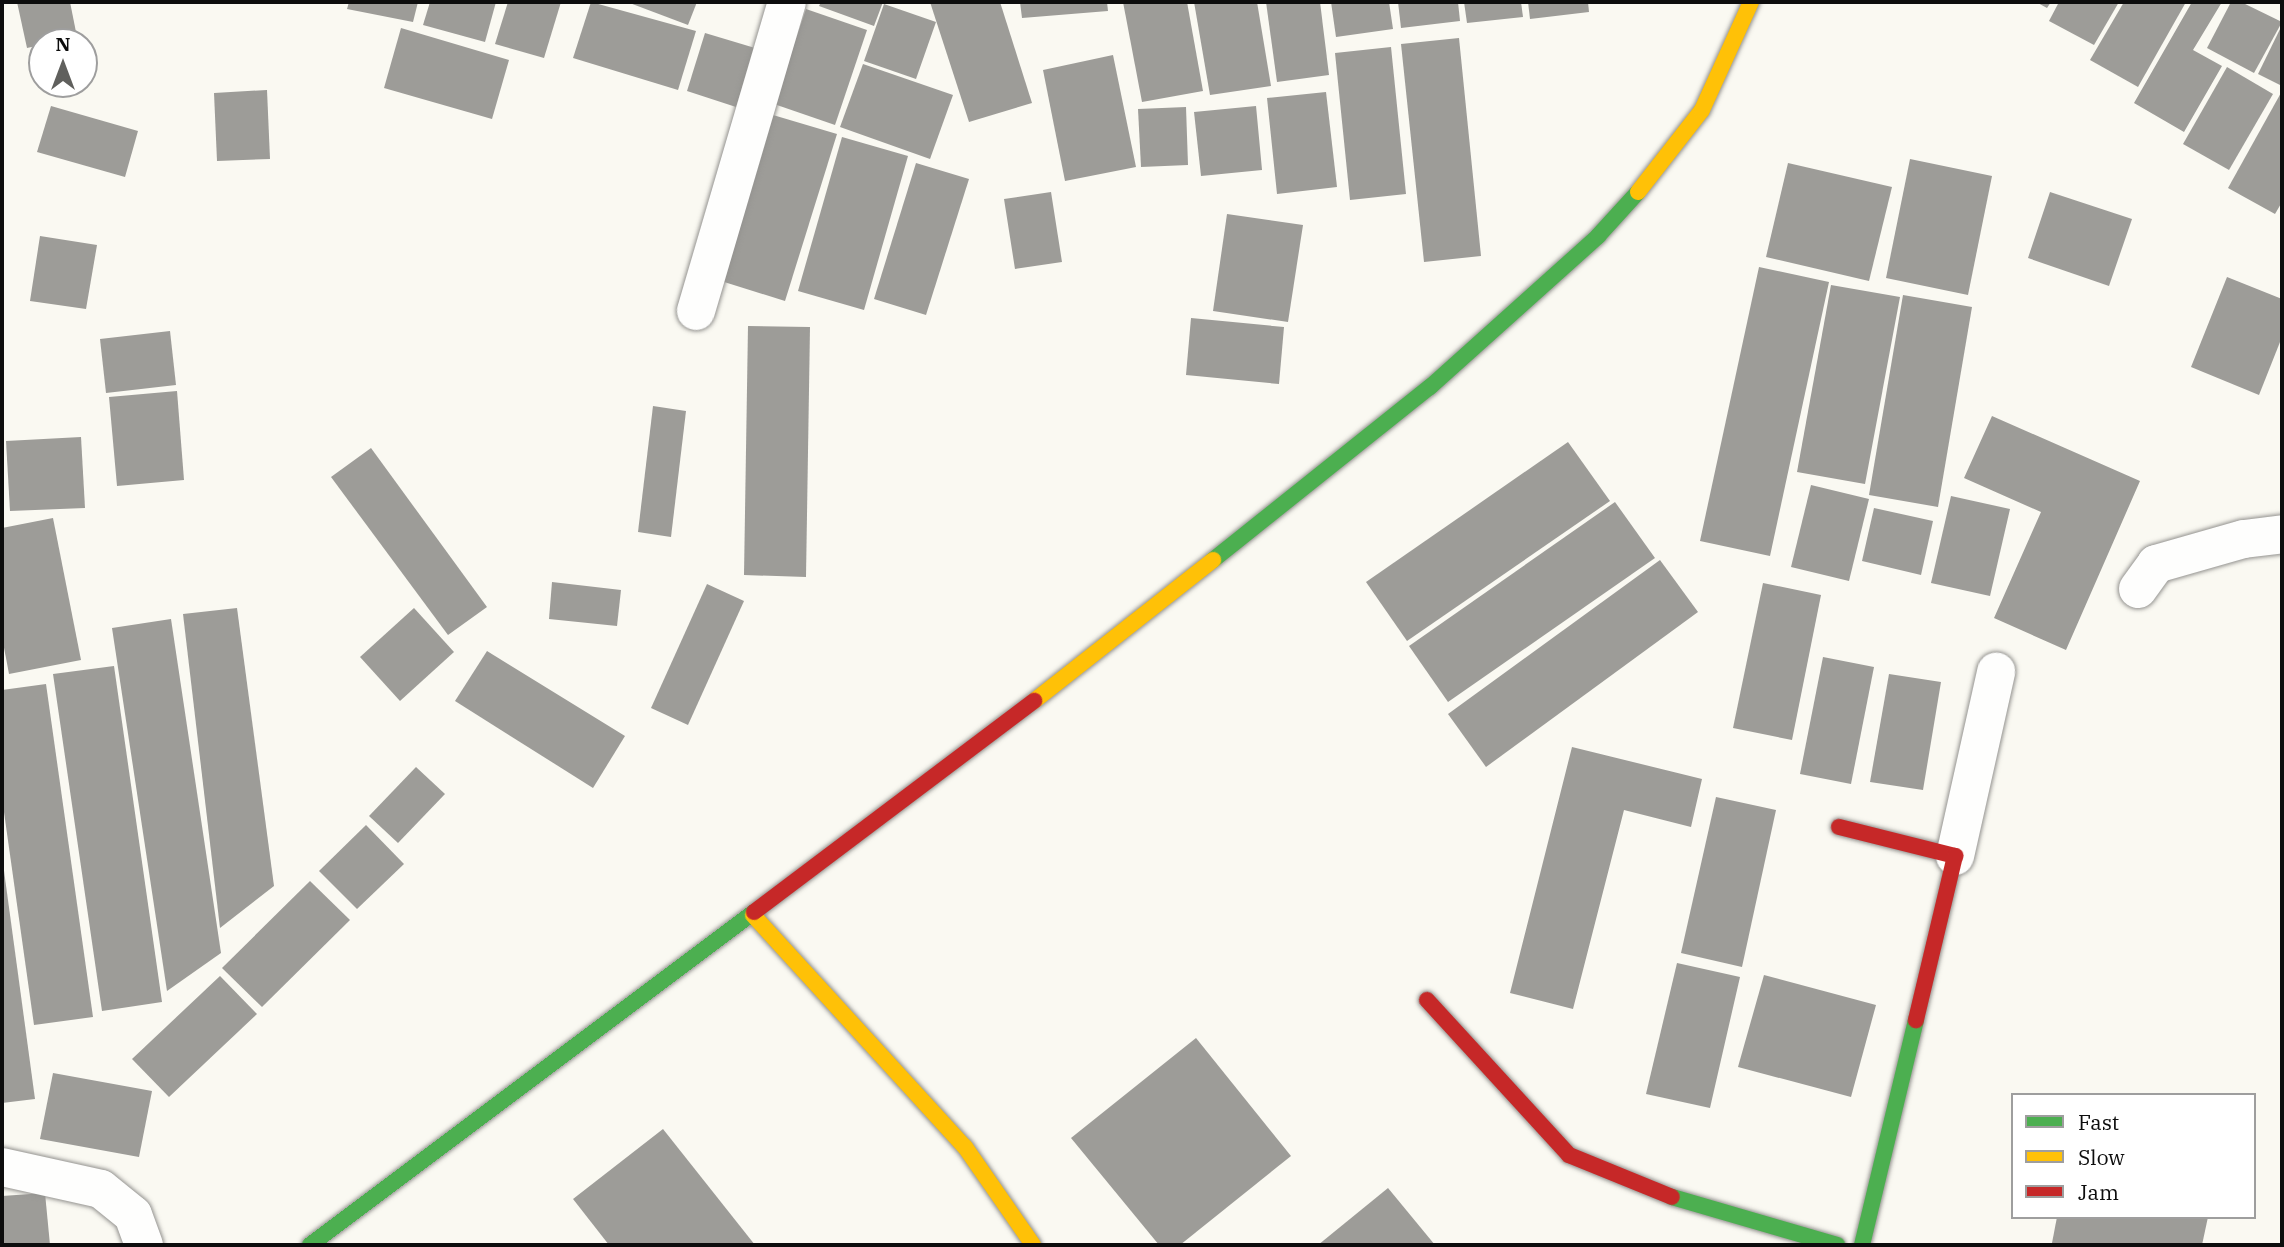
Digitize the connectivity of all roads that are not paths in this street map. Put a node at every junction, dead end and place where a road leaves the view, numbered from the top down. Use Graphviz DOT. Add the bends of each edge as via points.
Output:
graph roads {
  1 [pos="787,2"];
  2 [pos="1751,2"];
  3 [pos="696,311"];
  4 [pos="2282,534"];
  5 [pos="2138,589"];
  6 [pos="1996,672"];
  7 [pos="1839,827"];
  8 [pos="1955,856"];
  9 [pos="753,915"];
  10 [pos="1427,1000"];
  11 [pos="2,1167"];
  12 [pos="144,1245"];
  13 [pos="310,1245"];
  14 [pos="1033,1245"];
  15 [pos="1838,1245"];
  16 [pos="1862,1245"];
  1 -- 3 [label="street"];
  2 -- 9 [label="street" via="1702,110 1598,236 1430,387 1065,678"];
  4 -- 5 [label="street" via="2244,539 2156,564"];
  6 -- 8 [label="street"];
  7 -- 8 [label="street"];
  8 -- 16 [label="street"];
  9 -- 13 [label="street"];
  9 -- 14 [label="street" via="965,1147"];
  10 -- 15 [label="street" via="1569,1155 1661,1194"];
  11 -- 12 [label="street" via="101,1189 133,1216"];
}
